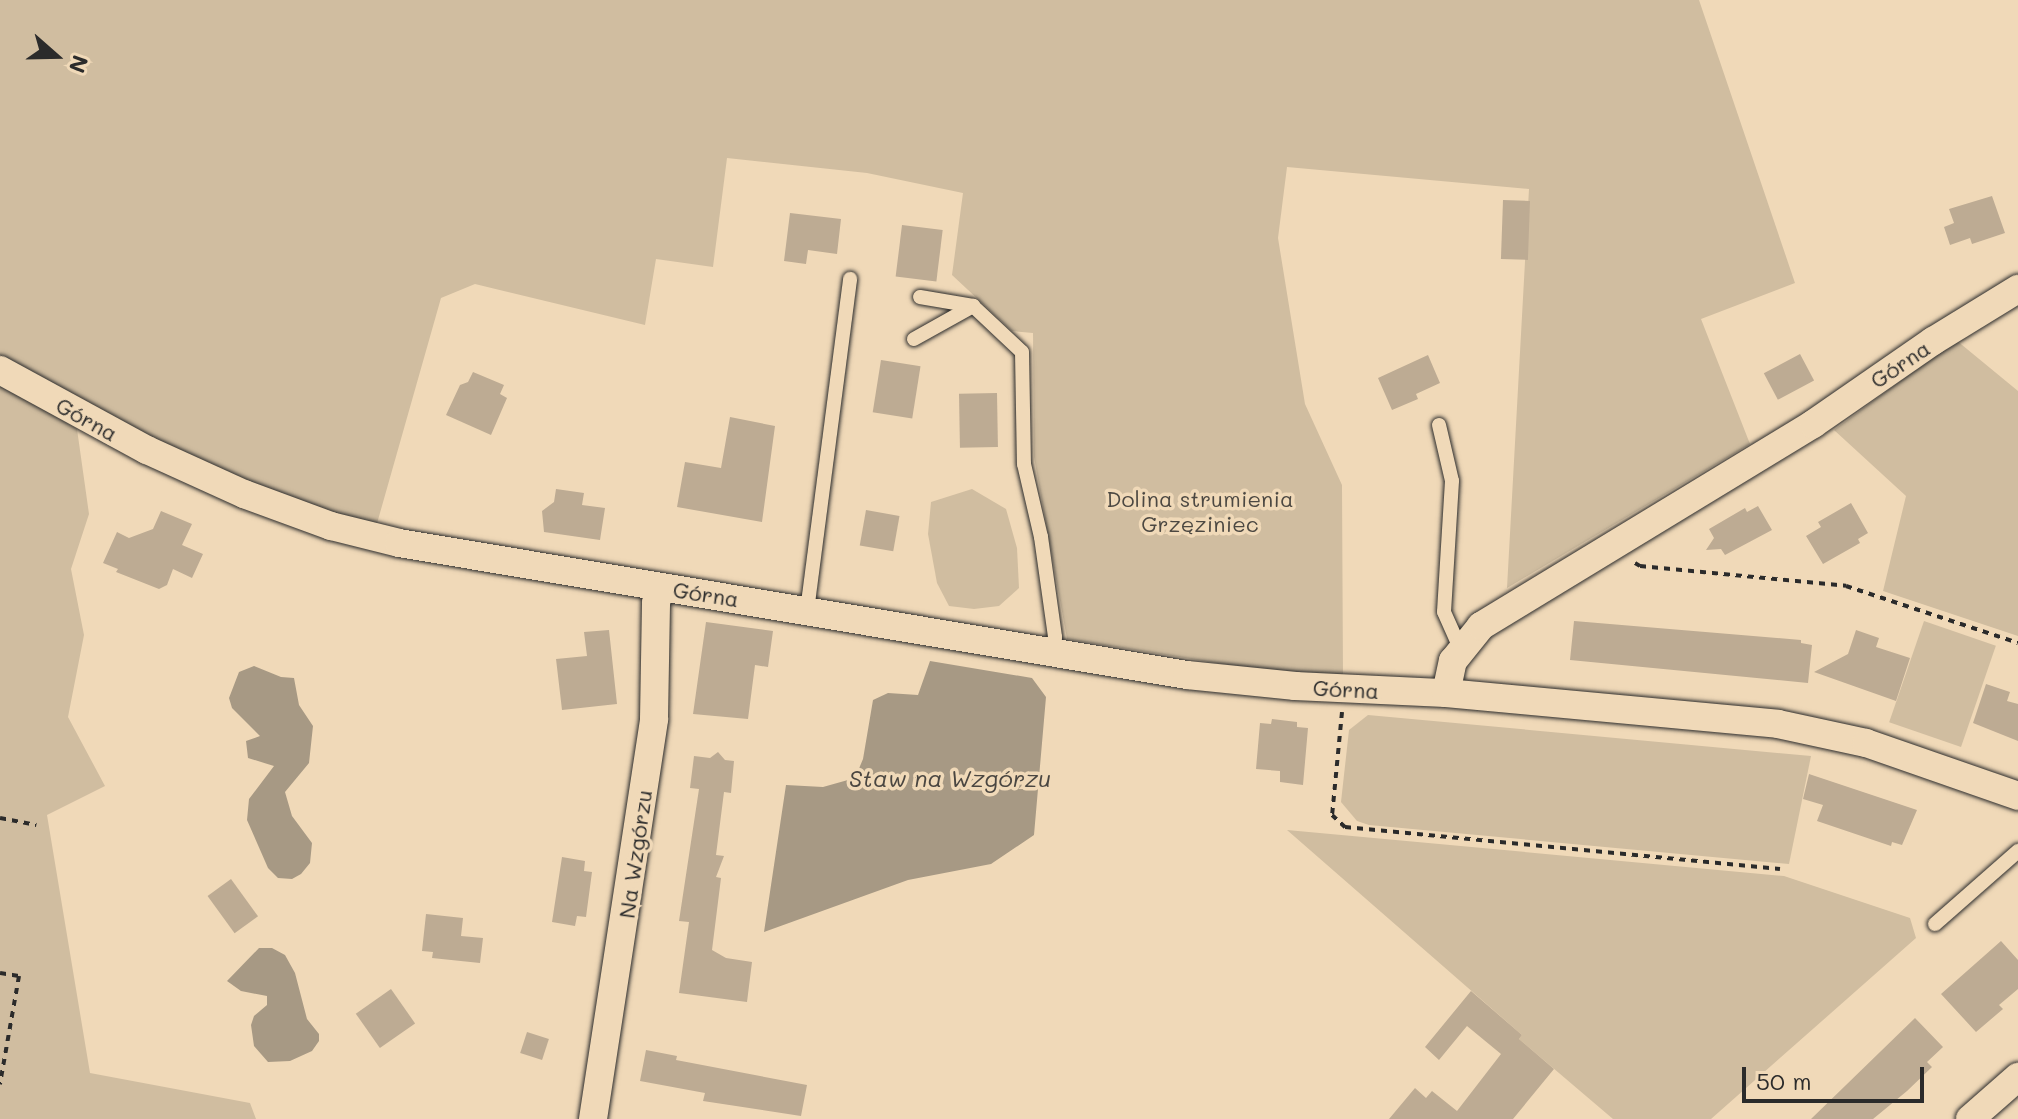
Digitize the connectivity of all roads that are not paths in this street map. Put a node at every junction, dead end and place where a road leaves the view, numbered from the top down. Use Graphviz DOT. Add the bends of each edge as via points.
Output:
graph roads {
  1 [pos="850,279"];
  2 [pos="2018,289"];
  3 [pos="920,297"];
  4 [pos="973,306"];
  5 [pos="914,339"];
  6 [pos="0,370"];
  7 [pos="1439,425"];
  8 [pos="660,587"];
  9 [pos="807,611"];
  10 [pos="1460,648"];
  11 [pos="1053,652"];
  12 [pos="1446,693"];
  13 [pos="2018,796"];
  14 [pos="2018,851"];
  15 [pos="1935,924"];
  16 [pos="2018,1077"];
  17 [pos="593,1119"];
  18 [pos="1970,1119"];
  1 -- 9 [label="lane"];
  2 -- 10 [label="street, Górna" via="1813,424 1481,626"];
  3 -- 4 [label="lane"];
  4 -- 5 [label="lane"];
  4 -- 11 [label="lane" via="1022,352 1024,464 1041,537"];
  6 -- 8 [label="street, Górna" via="147,450 331,526 399,543"];
  7 -- 10 [label="lane" via="1452,481 1444,612"];
  8 -- 9 [label="street, Górna"];
  8 -- 17 [label="street, Na Wzgórzu" via="654,719"];
  9 -- 11 [label="street, Górna"];
  10 -- 12 [label="street, Górna"];
  11 -- 12 [label="street, Górna" via="1187,675 1344,690"];
  12 -- 13 [label="street, Górna" via="1740,719 1822,732"];
  14 -- 15 [label="lane"];
  16 -- 18 [label="street"];
}
